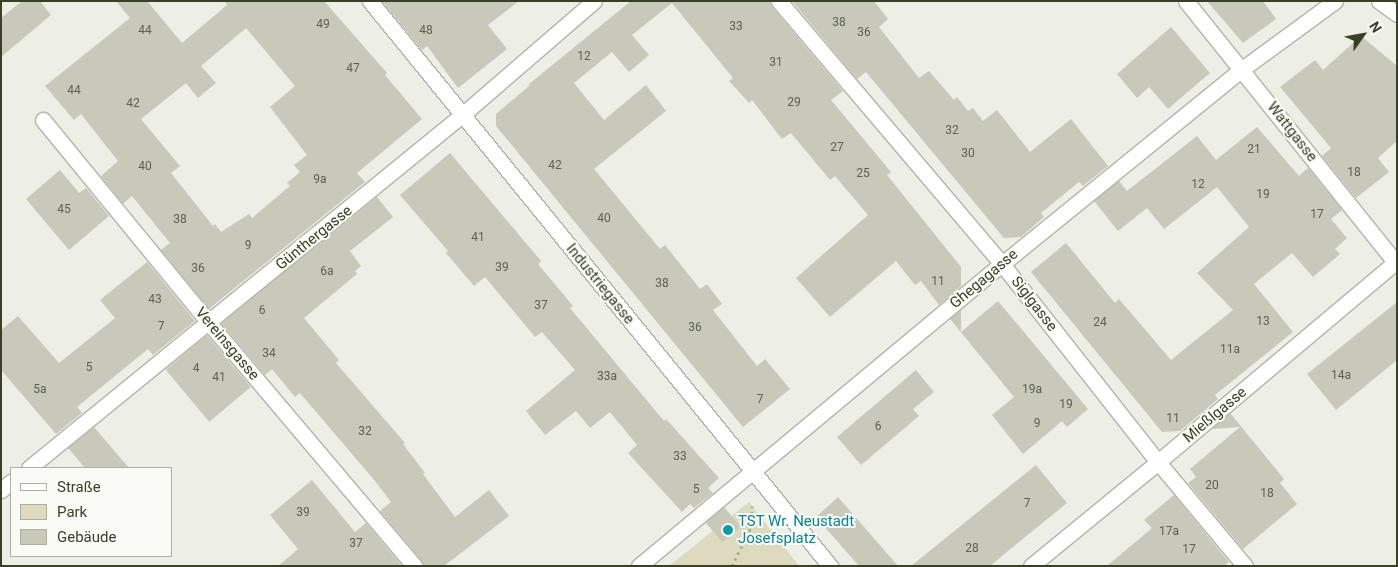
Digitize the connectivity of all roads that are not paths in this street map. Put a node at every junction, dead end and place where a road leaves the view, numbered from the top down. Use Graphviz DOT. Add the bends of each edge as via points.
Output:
graph roads {
  1 [pos="370,1"];
  2 [pos="594,1"];
  3 [pos="779,1"];
  4 [pos="1186,1"];
  5 [pos="1335,1"];
  6 [pos="1378,1"];
  7 [pos="1397,14"];
  8 [pos="1242,69"];
  9 [pos="462,116"];
  10 [pos="42,120"];
  11 [pos="1396,263"];
  12 [pos="1002,264"];
  13 [pos="209,324"];
  14 [pos="1158,462"];
  15 [pos="30,467"];
  16 [pos="753,471"];
  17 [pos="414,566"];
  18 [pos="640,566"];
  19 [pos="830,566"];
  20 [pos="1031,566"];
  21 [pos="1246,566"];
  1 -- 9 [label="street, Industriegasse"];
  2 -- 9 [label="street, Günthergasse"];
  3 -- 12 [label="street, Siglgasse"];
  4 -- 8 [label="street, Wattgasse"];
  5 -- 8 [label="street, Ghegagasse"];
  6 -- 7 [label="street"];
  8 -- 11 [label="street, Wattgasse"];
  8 -- 12 [label="street, Ghegagasse"];
  9 -- 13 [label="street, Günthergasse"];
  9 -- 16 [label="street, Industriegasse"];
  10 -- 13 [label="street, Vereinsgasse"];
  11 -- 14 [label="street, Mießlgasse"];
  12 -- 14 [label="street, Siglgasse"];
  12 -- 16 [label="street, Ghegagasse"];
  13 -- 15 [label="street, Günthergasse"];
  13 -- 17 [label="street, Vereinsgasse"];
  14 -- 20 [label="street, Mießlgasse"];
  14 -- 21 [label="street, Siglgasse"];
  16 -- 18 [label="street, Ghegagasse"];
  16 -- 19 [label="street, Industriegasse"];
}
